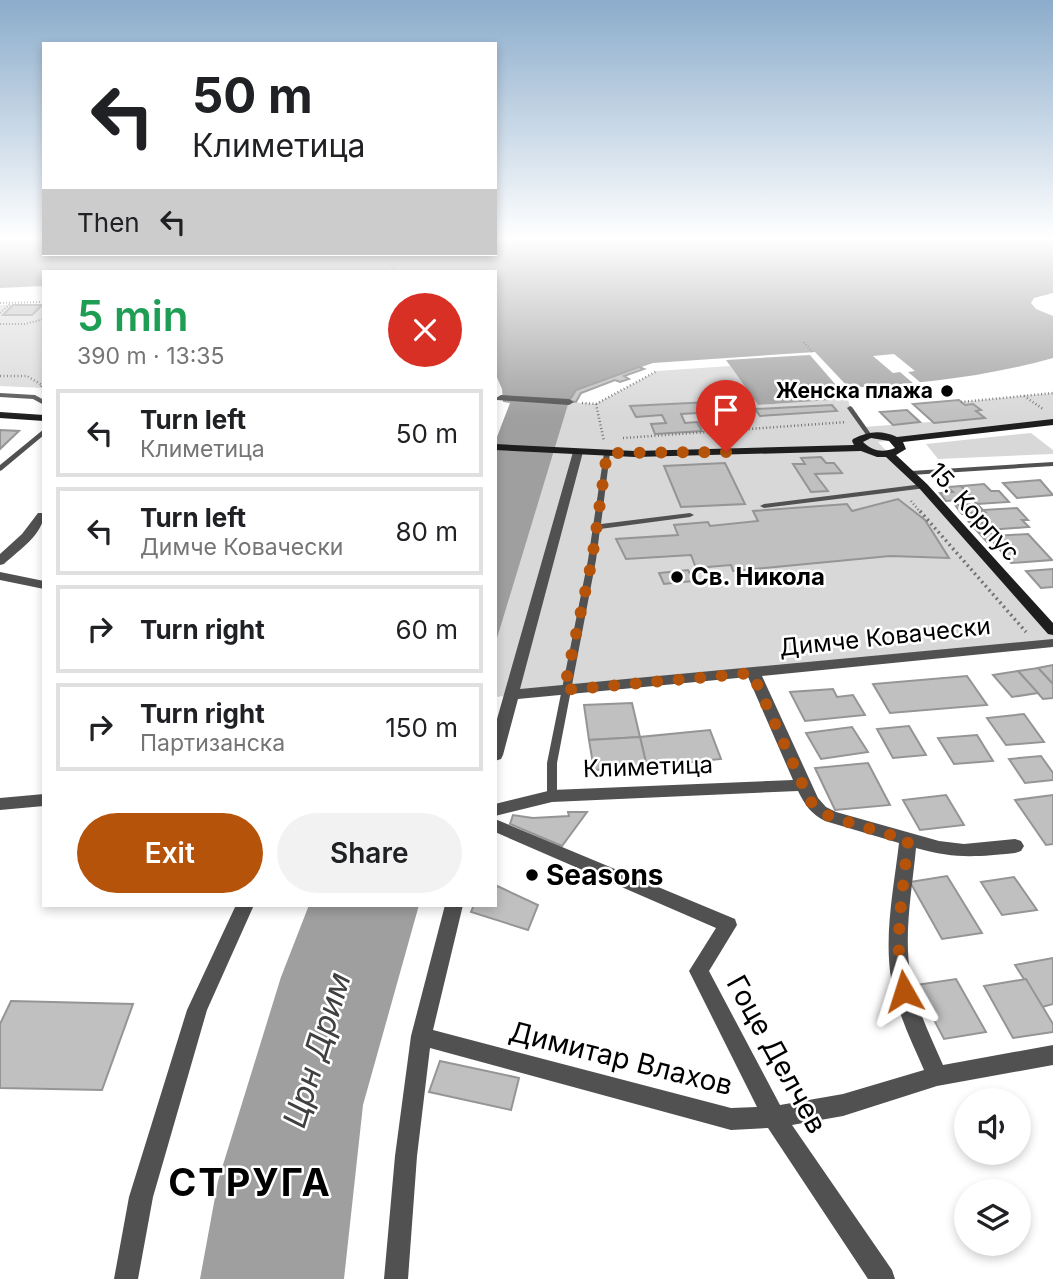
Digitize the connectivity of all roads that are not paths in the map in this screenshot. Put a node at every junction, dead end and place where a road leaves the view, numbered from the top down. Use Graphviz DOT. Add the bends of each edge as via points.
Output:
graph roads {
  1 [pos="0,395"];
  2 [pos="501,398"];
  3 [pos="42,402"];
  4 [pos="569,402"];
  5 [pos="850,408"];
  6 [pos="0,415"];
  7 [pos="42,417"];
  8 [pos="1053,422"];
  9 [pos="42,433"];
  10 [pos="896,440"];
  11 [pos="863,441"];
  12 [pos="497,447"];
  13 [pos="579,452"];
  14 [pos="607,453"];
  15 [pos="889,454"];
  16 [pos="1053,464"];
  17 [pos="0,469"];
  18 [pos="911,473"];
  19 [pos="923,486"];
  20 [pos="764,506"];
  21 [pos="690,515"];
  22 [pos="42,516"];
  23 [pos="596,527"];
  24 [pos="0,561"];
  25 [pos="0,576"];
  26 [pos="42,585"];
  27 [pos="1053,631"];
  28 [pos="1053,643"];
  29 [pos="752,673"];
  30 [pos="564,690"];
  31 [pos="513,695"];
  32 [pos="497,748"];
  33 [pos="805,785"];
  34 [pos="552,796"];
  35 [pos="42,800"];
  36 [pos="0,804"];
  37 [pos="497,810"];
  38 [pos="497,826"];
  39 [pos="908,840"];
  40 [pos="1015,846"];
  41 [pos="244,907"];
  42 [pos="453,907"];
  43 [pos="421,1036"];
  44 [pos="1053,1055"];
  45 [pos="937,1076"];
  46 [pos="774,1117"];
  47 [pos="126,1279"];
  48 [pos="396,1279"];
  49 [pos="883,1279"];
  1 -- 3 [label="lane" via="35,397"];
  2 -- 4 [label="street"];
  5 -- 11 [label="lane" via="859,421"];
  6 -- 7 [label="main road"];
  8 -- 10 [label="main road"];
  9 -- 17 [label="lane"];
  10 -- 11 [label="main road"];
  10 -- 15 [label="main road" via="901,449"];
  11 -- 14 [label="main road" via="702,454"];
  11 -- 15 [label="main road"];
  12 -- 13 [label="main road"];
  13 -- 14 [label="main road"];
  13 -- 31 [label="street"];
  14 -- 23 [label="lane"];
  15 -- 18 [label="main road, 15. Корпус"];
  16 -- 18 [label="lane"];
  18 -- 19 [label="main road, 15. Корпус"];
  19 -- 20 [label="lane"];
  19 -- 27 [label="main road, 15. Корпус"];
  21 -- 23 [label="lane"];
  22 -- 24 [label="street"];
  23 -- 30 [label="lane"];
  25 -- 26 [label="street"];
  28 -- 29 [label="street, Димче Ковачески"];
  29 -- 30 [label="street, Димче Ковачески"];
  29 -- 33 [label="street"];
  30 -- 31 [label="street, Димче Ковачески"];
  30 -- 34 [label="lane" via="552,763"];
  31 -- 32 [label="street"];
  33 -- 34 [label="street, Климетица"];
  33 -- 39 [label="street" via="810,801 820,811"];
  34 -- 37 [label="street, Климетица"];
  35 -- 36 [label="street"];
  38 -- 46 [label="street, Гоце Делчев" via="728,925 699,971"];
  39 -- 40 [label="street" via="964,851"];
  39 -- 45 [label="street" via="900,977"];
  41 -- 47 [label="street" via="197,1010 141,1197"];
  42 -- 43 [label="street"];
  43 -- 46 [label="street, Димитар Влахов" via="731,1119"];
  43 -- 48 [label="street"];
  44 -- 45 [label="street, Димитар Влахов"];
  45 -- 46 [label="street, Димитар Влахов" via="843,1105"];
  46 -- 49 [label="street, Гоце Делчев"];
}
